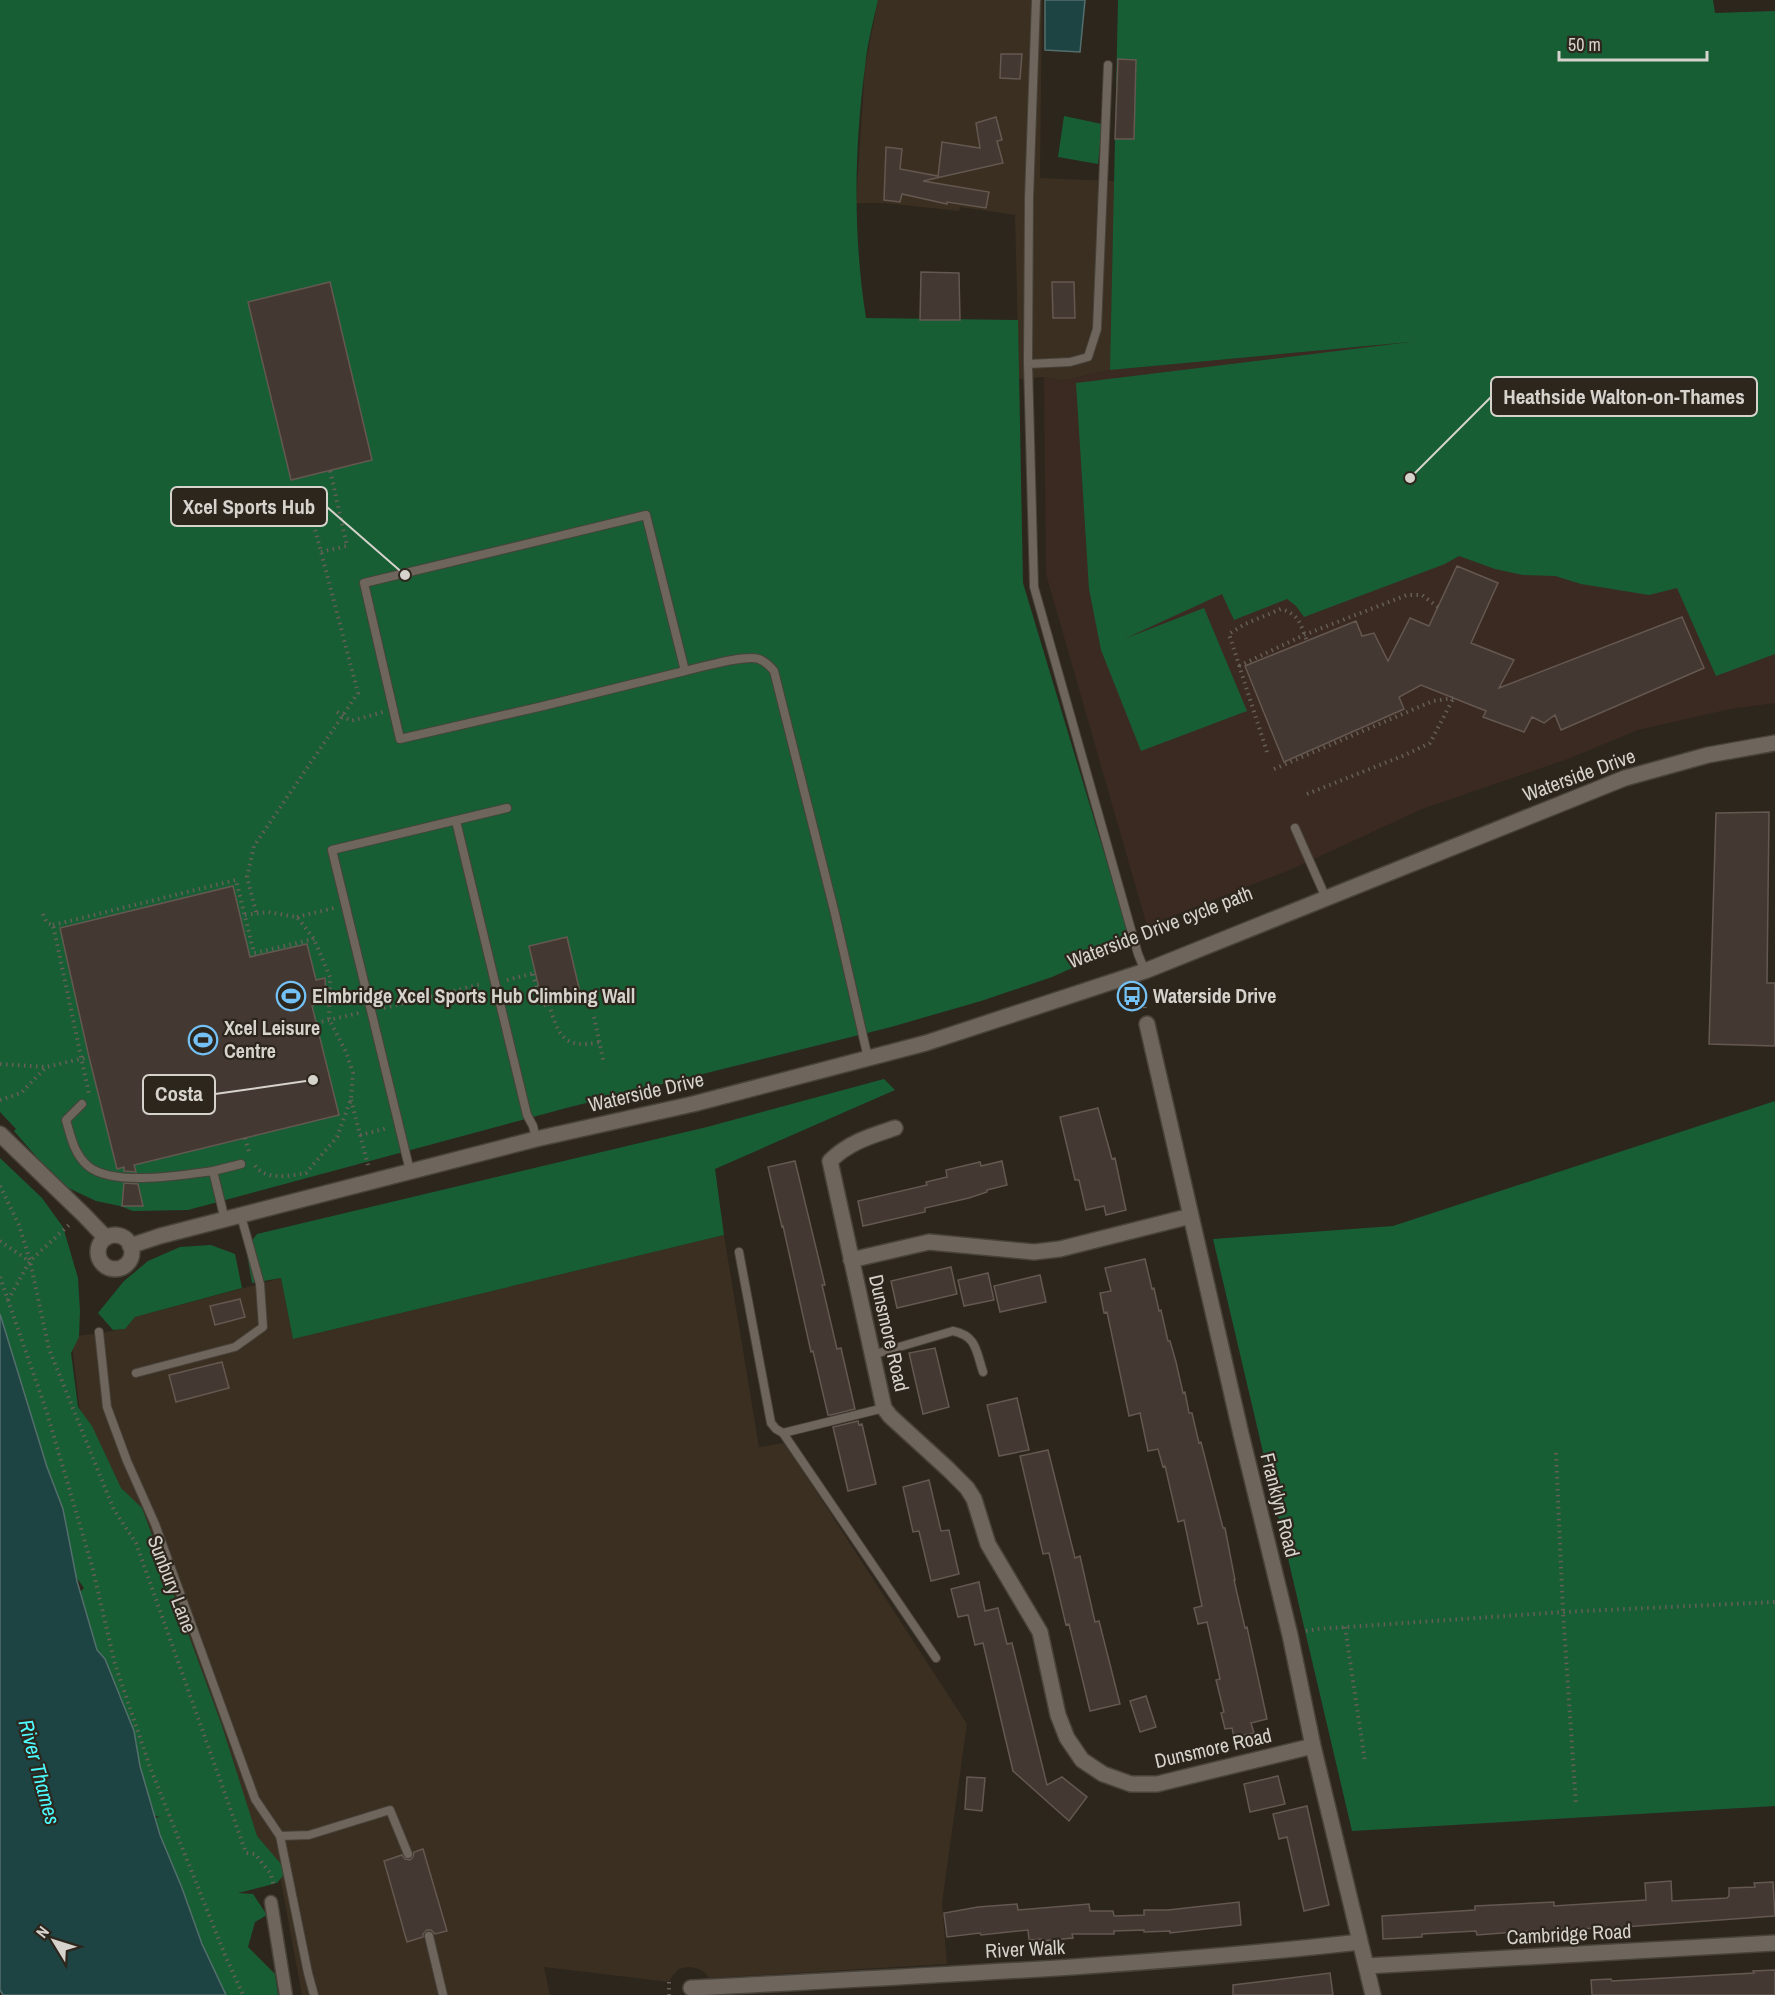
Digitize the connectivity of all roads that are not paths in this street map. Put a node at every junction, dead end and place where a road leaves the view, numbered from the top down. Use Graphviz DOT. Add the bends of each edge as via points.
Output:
graph roads {
  1 [pos="1036,0"];
  2 [pos="1108,65"];
  3 [pos="1028,364"];
  4 [pos="685,671"];
  5 [pos="1775,743"];
  6 [pos="507,808"];
  7 [pos="456,821"];
  8 [pos="1295,828"];
  9 [pos="1326,898"];
  10 [pos="1144,978"];
  11 [pos="1147,1024"];
  12 [pos="868,1058"];
  13 [pos="82,1104"];
  14 [pos="895,1128"];
  15 [pos="0,1134"];
  16 [pos="536,1139"];
  17 [pos="241,1164"];
  18 [pos="213,1171"];
  19 [pos="410,1171"];
  20 [pos="241,1216"];
  21 [pos="1191,1216"];
  22 [pos="225,1220"];
  23 [pos="106,1238"];
  24 [pos="130,1246"];
  25 [pos="739,1252"];
  26 [pos="851,1260"];
  27 [pos="99,1332"];
  28 [pos="872,1355"];
  29 [pos="983,1372"];
  30 [pos="135,1373"];
  31 [pos="884,1408"];
  32 [pos="783,1433"];
  33 [pos="936,1658"];
  34 [pos="1313,1746"];
  35 [pos="280,1836"];
  36 [pos="408,1854"];
  37 [pos="272,1902"];
  38 [pos="429,1936"];
  39 [pos="1360,1942"];
  40 [pos="1775,1943"];
  41 [pos="1366,1966"];
  42 [pos="691,1988"];
  43 [pos="286,1995"];
  44 [pos="314,1995"];
  45 [pos="443,1995"];
  46 [pos="1373,1995"];
  1 -- 3 [label="lane"];
  2 -- 3 [label="lane" via="1097,329 1088,357"];
  3 -- 10 [label="lane" via="1034,587"];
  4 -- 4 [label="lane" via="646,515 364,583 400,739"];
  4 -- 12 [label="lane" via="746,658 761,660 774,671"];
  5 -- 9 [label="street, Waterside Drive" via="1708,755 1624,778"];
  6 -- 7 [label="lane"];
  7 -- 16 [label="lane"];
  7 -- 19 [label="lane" via="332,850"];
  8 -- 9 [label="lane"];
  9 -- 10 [label="street, Waterside Drive"];
  10 -- 12 [label="street, Waterside Drive"];
  11 -- 21 [label="street, Franklyn Road"];
  12 -- 16 [label="street, Waterside Drive" via="693,1104"];
  13 -- 18 [label="lane" via="66,1120 73,1147 89,1167 100,1173 165,1177"];
  14 -- 26 [label="street, Dunsmore Road" via="856,1141 830,1161"];
  15 -- 23 [label="street"];
  16 -- 19 [label="street, Waterside Drive"];
  17 -- 18 [label="lane"];
  18 -- 22 [label="lane"];
  19 -- 20 [label="street, Waterside Drive"];
  20 -- 22 [label="street, Waterside Drive"];
  20 -- 30 [label="lane" via="260,1284 263,1327 235,1347"];
  21 -- 26 [label="street, Dunsmore Road" via="1051,1250 929,1242"];
  21 -- 34 [label="street, Franklyn Road"];
  22 -- 24 [label="street, Waterside Drive"];
  23 -- 24 [label="street" via="117,1236"];
  23 -- 24 [label="street" via="98,1253 107,1268 125,1266 131,1256"];
  25 -- 32 [label="lane" via="771,1423"];
  26 -- 28 [label="street, Dunsmore Road"];
  27 -- 35 [label="lane" via="106,1407 155,1524 255,1799"];
  28 -- 29 [label="lane" via="953,1331 974,1342"];
  28 -- 31 [label="street, Dunsmore Road"];
  31 -- 32 [label="lane"];
  31 -- 34 [label="street, Dunsmore Road" via="974,1499 988,1544 1040,1632 1058,1715 1082,1760 1103,1774 1131,1784 1157,1784"];
  32 -- 33 [label="lane"];
  34 -- 39 [label="street, Franklyn Road"];
  35 -- 36 [label="lane" via="309,1834 390,1809"];
  35 -- 44 [label="lane"];
  37 -- 43 [label="street"];
  38 -- 45 [label="lane"];
  39 -- 41 [label="street, Franklyn Road"];
  39 -- 42 [label="street, River Walk" via="1049,1968"];
  40 -- 41 [label="street, Cambridge Road"];
  41 -- 46 [label="street, Franklyn Road"];
}
